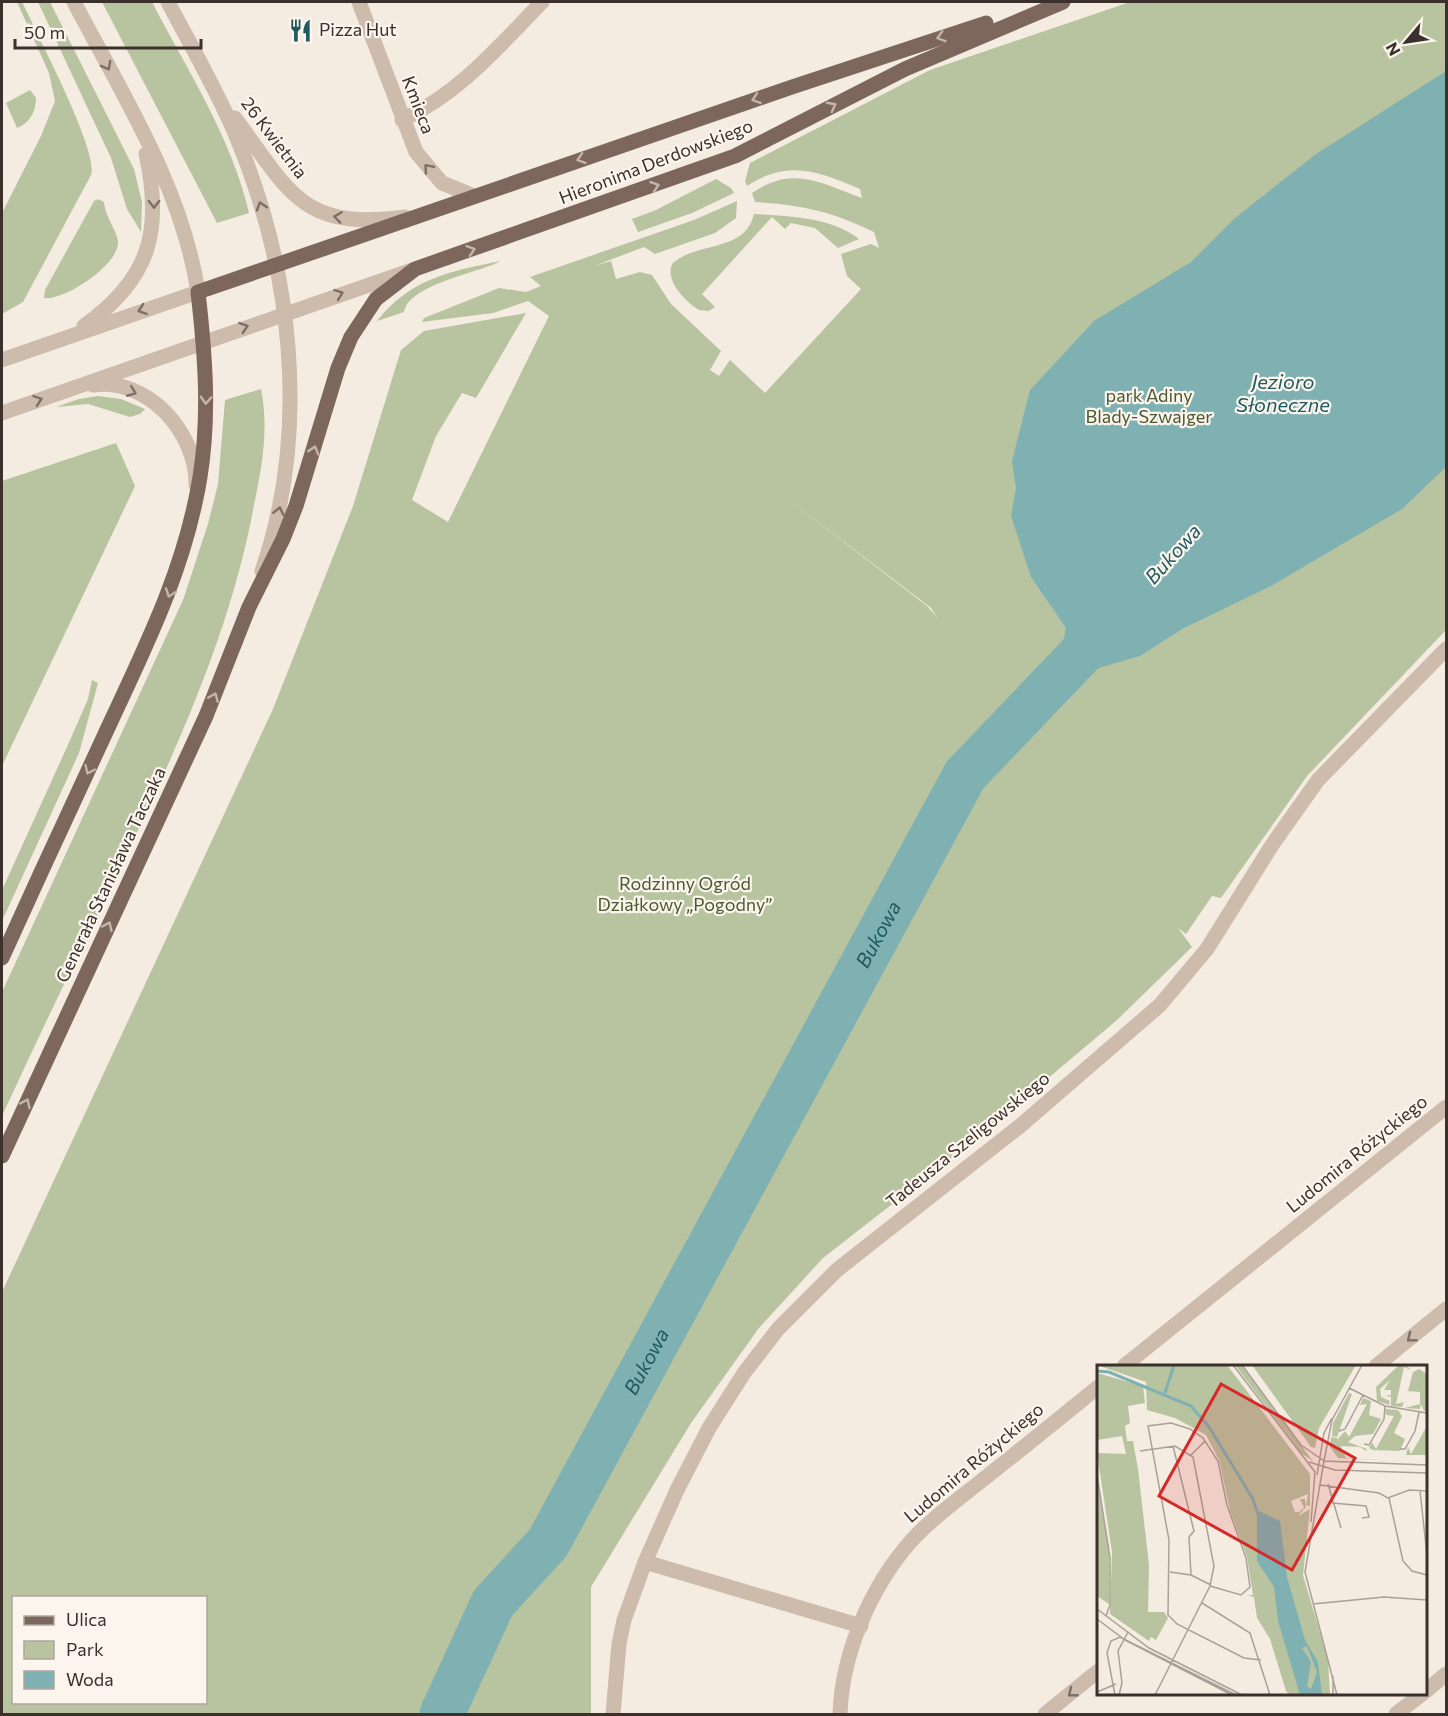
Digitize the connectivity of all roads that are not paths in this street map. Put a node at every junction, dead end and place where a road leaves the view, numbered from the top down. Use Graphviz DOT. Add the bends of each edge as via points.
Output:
graph roads {
  1 [pos="74,2"];
  2 [pos="168,2"];
  3 [pos="359,2"];
  4 [pos="542,2"];
  5 [pos="1058,2"];
  6 [pos="1063,2"];
  7 [pos="211,86"];
  8 [pos="402,120"];
  9 [pos="139,127"];
  10 [pos="474,196"];
  11 [pos="417,215"];
  12 [pos="275,263"];
  13 [pos="415,269"];
  14 [pos="198,292"];
  15 [pos="284,314"];
  16 [pos="63,339"];
  17 [pos="204,341"];
  18 [pos="2,360"];
  19 [pos="75,387"];
  20 [pos="2,412"];
  21 [pos="196,501"];
  22 [pos="249,608"];
  23 [pos="1446,649"];
  24 [pos="2,958"];
  25 [pos="1446,1107"];
  26 [pos="2,1156"];
  27 [pos="1446,1310"];
  28 [pos="1125,1365"];
  29 [pos="1377,1365"];
  30 [pos="1097,1388"];
  31 [pos="645,1562"];
  32 [pos="861,1626"];
  33 [pos="1097,1672"];
  34 [pos="1446,1674"];
  35 [pos="1427,1688"];
  36 [pos="1421,1695"];
  37 [pos="612,1714"];
  38 [pos="840,1714"];
  39 [pos="1045,1714"];
  40 [pos="1396,1714"];
  1 -- 9 [label="street, one-way"];
  2 -- 7 [label="street, 26 Kwietnia"];
  3 -- 8 [label="street, Kmieca"];
  4 -- 8 [label="street" via="461,84 432,106"];
  5 -- 10 [label="main road, Hieronima Derdowskiego, one-way" via="792,87"];
  13 -- 6 [label="main road, Hieronima Derdowskiego, one-way" via="735,156 913,65"];
  11 -- 7 [label="street, 26 Kwietnia, one-way" via="356,220 312,210 290,193"];
  12 -- 7 [label="street, 26 Kwietnia, one-way" via="249,170"];
  10 -- 8 [label="street, Kmieca, one-way" via="457,191 431,174 416,153"];
  9 -- 14 [label="street" via="173,200"];
  9 -- 16 [label="street, one-way" via="154,195 149,244 113,304"];
  10 -- 11 [label="main road, Hieronima Derdowskiego"];
  11 -- 12 [label="main road, Hieronima Derdowskiego"];
  12 -- 14 [label="main road, Hieronima Derdowskiego"];
  12 -- 15 [label="street"];
  15 -- 13 [label="street, Hieronima Derdowskiego, one-way"];
  22 -- 13 [label="main road, Generała Stanisława Taczaka, one-way" via="296,506 338,368 354,331 376,299"];
  14 -- 16 [label="street, Hieronima Derdowskiego, one-way"];
  14 -- 17 [label="main road"];
  17 -- 15 [label="street, Hieronima Derdowskiego, one-way"];
  22 -- 15 [label="street, Generała Stanisława Taczaka, one-way" via="275,529 287,457 290,384"];
  16 -- 18 [label="street, Hieronima Derdowskiego"];
  17 -- 19 [label="street, Hieronima Derdowskiego"];
  17 -- 21 [label="main road, one-way" via="206,412"];
  20 -- 19 [label="street, Hieronima Derdowskiego, one-way"];
  19 -- 21 [label="street, one-way" via="102,383 116,386 141,395 170,417 192,451"];
  21 -- 24 [label="main road, one-way" via="168,598"];
  26 -- 22 [label="main road, Generała Stanisława Taczaka, one-way" via="206,716"];
  23 -- 31 [label="street, Tadeusza Szeligowskiego" via="1318,780 1207,949 1160,1005 1020,1126 837,1270 794,1311 744,1374 709,1428"];
  25 -- 28 [label="street, Ludomira Różyckiego"];
  27 -- 29 [label="street, one-way"];
  30 -- 32 [label="street, Ludomira Różyckiego" via="927,1525 894,1563"];
  31 -- 32 [label="street"];
  31 -- 37 [label="street, Tadeusza Szeligowskiego" via="619,1644"];
  32 -- 38 [label="street, Ludomira Różyckiego" via="843,1681"];
  33 -- 39 [label="street, one-way"];
  34 -- 35 [label="street"];
  36 -- 40 [label="street"];
}
